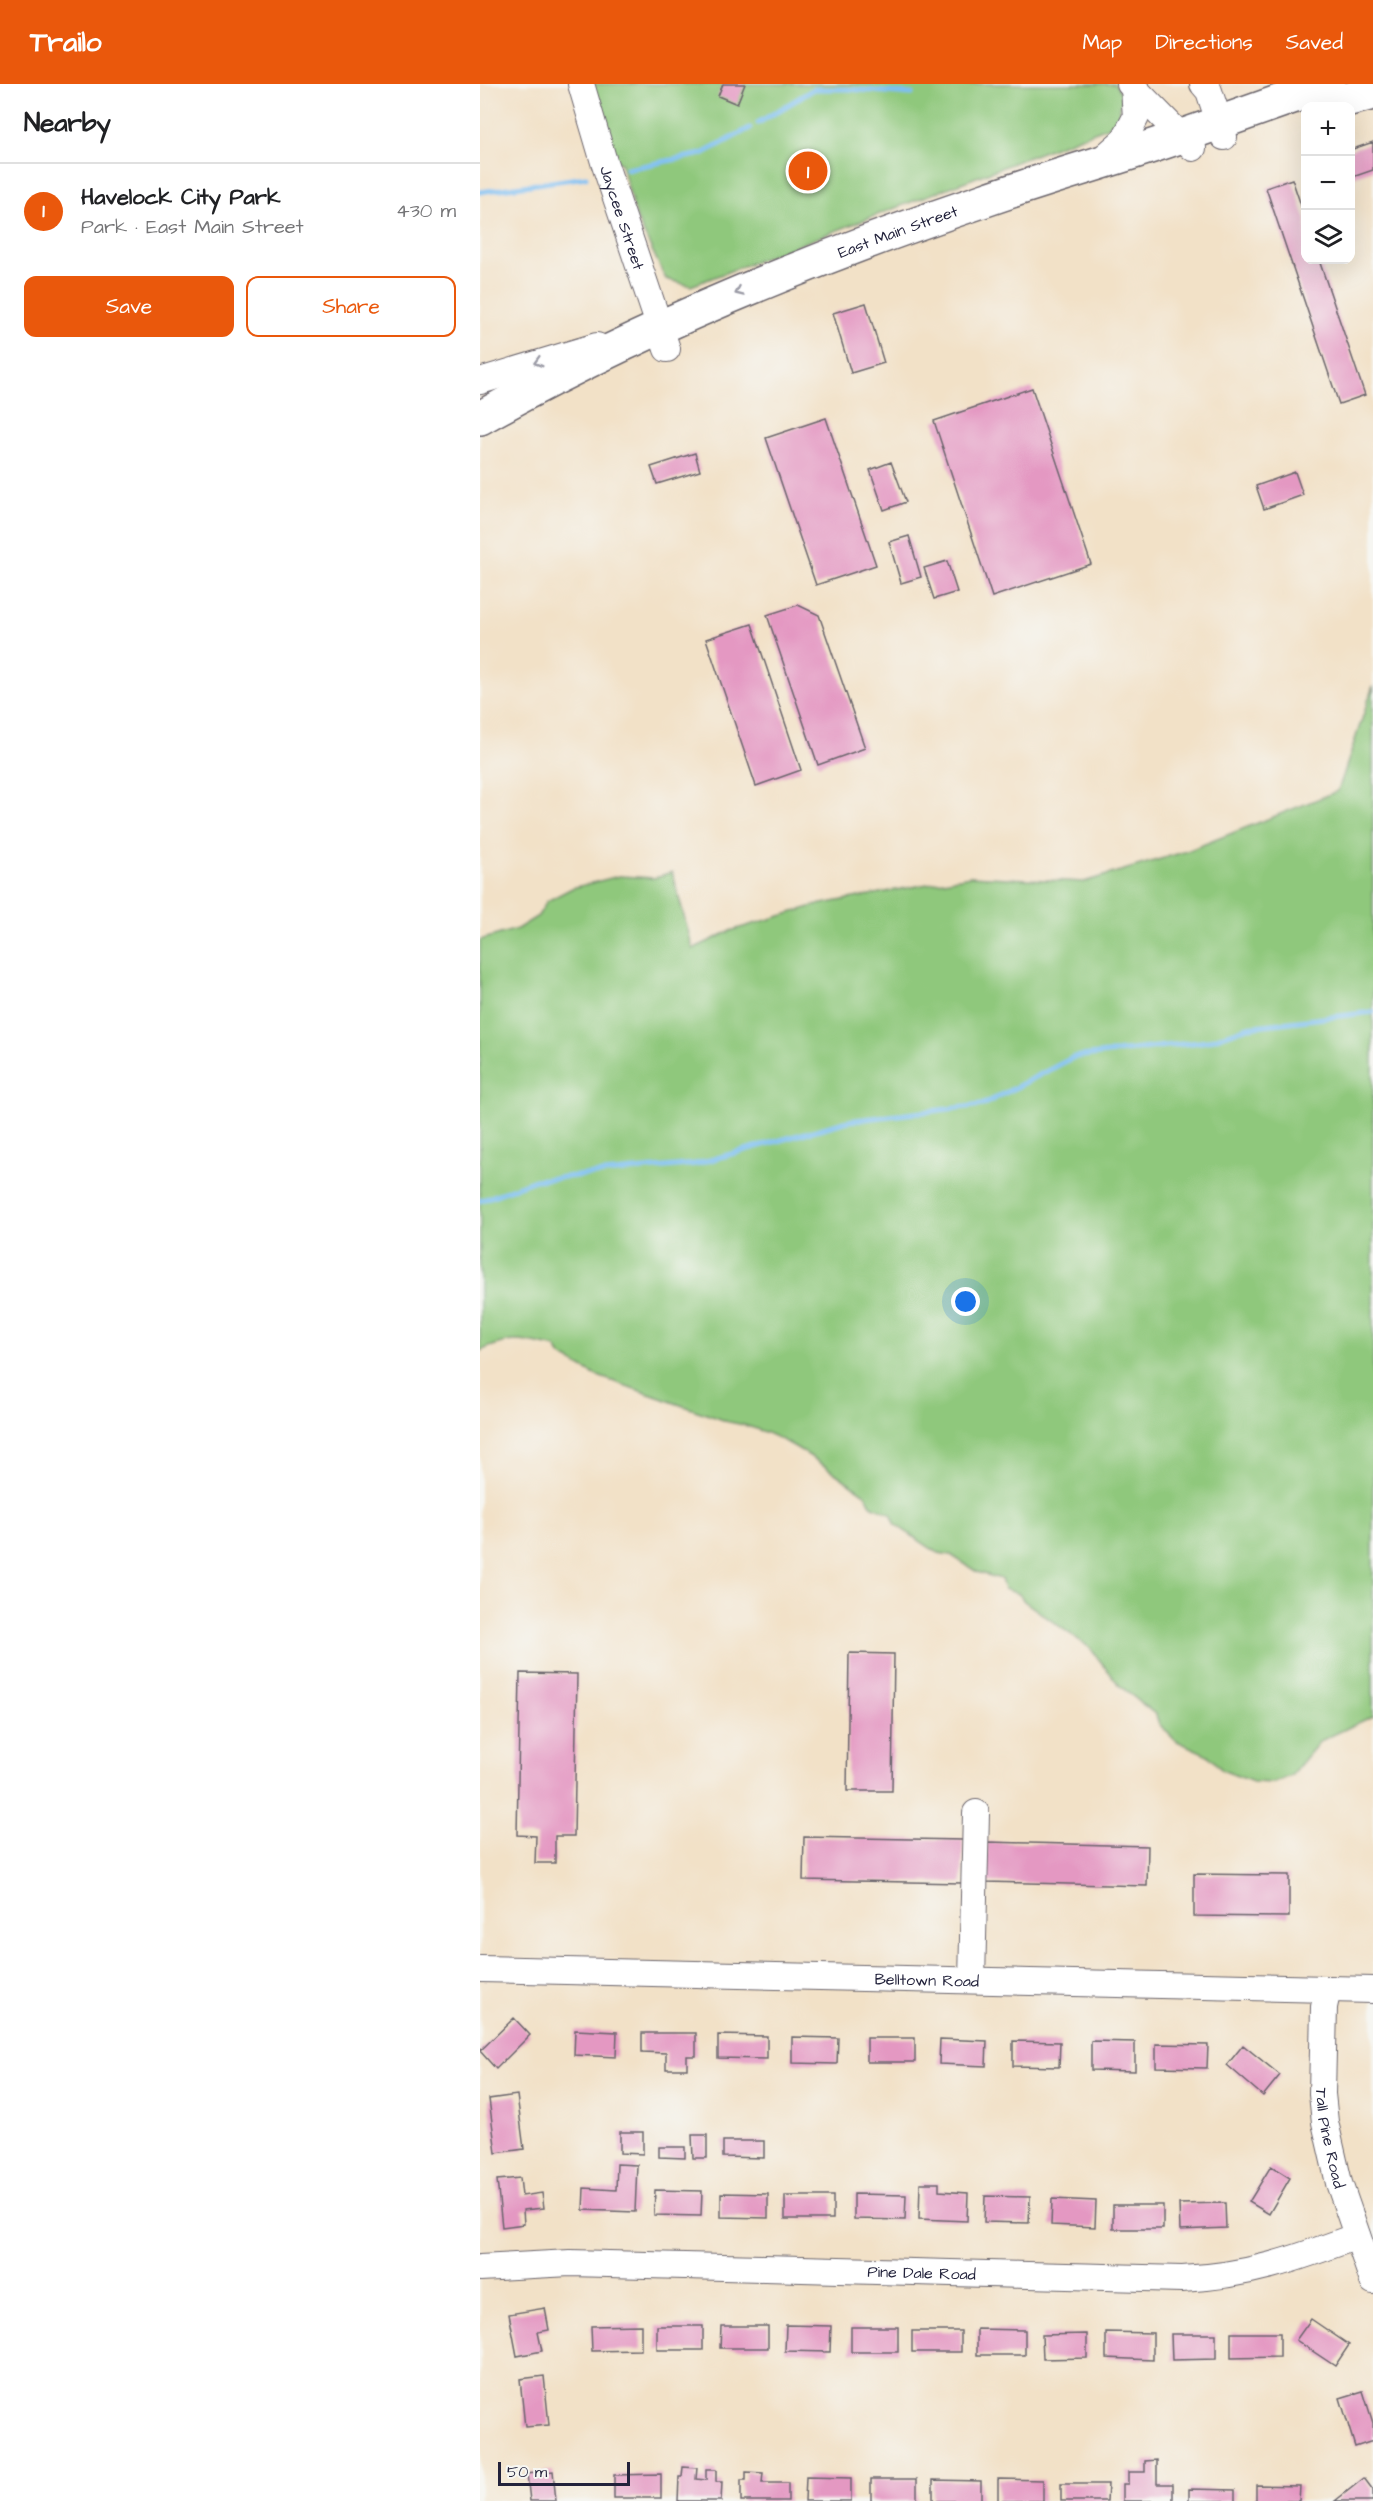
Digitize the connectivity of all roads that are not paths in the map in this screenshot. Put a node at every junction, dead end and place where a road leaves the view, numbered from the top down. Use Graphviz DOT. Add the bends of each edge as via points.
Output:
graph roads {
  1 [pos="581,84"];
  2 [pos="1203,84"];
  3 [pos="1329,84"];
  4 [pos="1132,86"];
  5 [pos="1373,93"];
  6 [pos="1338,102"];
  7 [pos="1301,112"];
  8 [pos="1221,130"];
  9 [pos="1187,142"];
  10 [pos="1098,163"];
  11 [pos="660,335"];
  12 [pos="480,381"];
  13 [pos="480,418"];
  14 [pos="480,442"];
  15 [pos="976,1813"];
  16 [pos="480,1969"];
  17 [pos="972,1980"];
  18 [pos="1328,1989"];
  19 [pos="1373,1990"];
  20 [pos="1357,2236"];
  21 [pos="480,2268"];
  22 [pos="1373,2281"];
  1 -- 11 [label="street, Jaycee Street"];
  2 -- 8 [label="street" via="1209,91"];
  3 -- 8 [label="main road, East Main Street"];
  4 -- 9 [label="street"];
  4 -- 10 [label="street" via="1136,117 1124,140"];
  5 -- 6 [label="main road"];
  7 -- 8 [label="main road, East Main Street"];
  8 -- 9 [label="main road, East Main Street"];
  9 -- 10 [label="main road, East Main Street"];
  9 -- 11 [label="main road, East Main Street" via="812,283"];
  10 -- 11 [label="main road, East Main Street, one-way" via="879,237 747,288"];
  11 -- 12 [label="street, one-way"];
  11 -- 13 [label="main road, East Main Street"];
  11 -- 14 [label="main road, East Main Street"];
  15 -- 17 [label="street"];
  16 -- 17 [label="street, Belltown Road"];
  17 -- 18 [label="street, Belltown Road"];
  18 -- 19 [label="street, Belltown Road"];
  18 -- 20 [label="street, Tall Pine Road" via="1322,2083 1325,2122 1339,2183"];
  20 -- 21 [label="street, Pine Dale Road" via="1260,2270 1182,2278 570,2263"];
  20 -- 22 [label="street, Tall Pine Road"];
}
